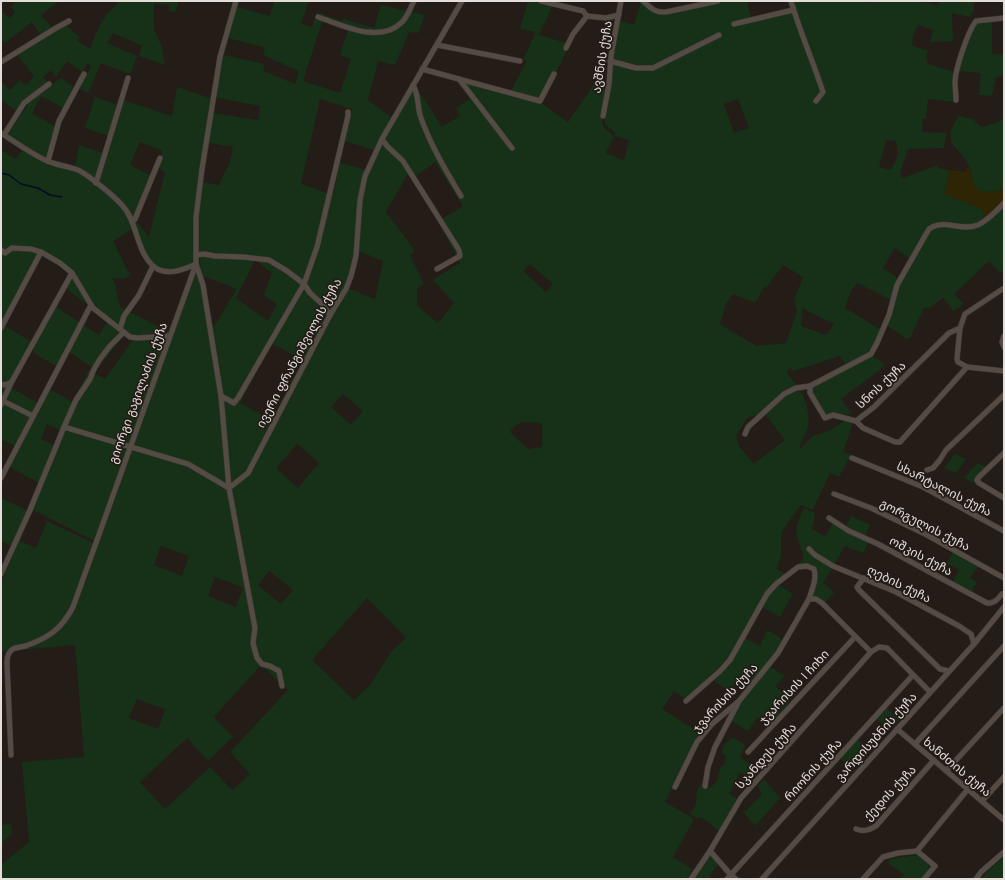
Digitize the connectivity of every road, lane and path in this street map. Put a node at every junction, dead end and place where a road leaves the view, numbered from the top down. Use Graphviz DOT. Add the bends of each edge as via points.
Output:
graph roads {
  1 [pos="236,1"];
  2 [pos="414,1"];
  3 [pos="462,1"];
  4 [pos="541,1"];
  5 [pos="621,1"];
  6 [pos="643,1"];
  7 [pos="718,1"];
  8 [pos="791,1"];
  9 [pos="793,10"];
  10 [pos="619,15"];
  11 [pos="588,16"];
  12 [pos="318,17"];
  13 [pos="1004,18"];
  14 [pos="69,21"];
  15 [pos="734,24"];
  16 [pos="719,35"];
  17 [pos="437,45"];
  18 [pos="566,48"];
  19 [pos="520,61"];
  20 [pos="610,61"];
  21 [pos="1,62"];
  22 [pos="422,69"];
  23 [pos="84,74"];
  24 [pos="554,74"];
  25 [pos="128,78"];
  26 [pos="459,79"];
  27 [pos="49,84"];
  28 [pos="413,85"];
  29 [pos="956,100"];
  30 [pos="816,101"];
  31 [pos="348,112"];
  32 [pos="603,116"];
  33 [pos="3,134"];
  34 [pos="382,138"];
  35 [pos="512,148"];
  36 [pos="160,158"];
  37 [pos="48,161"];
  38 [pos="96,183"];
  39 [pos="461,196"];
  40 [pos="1004,203"];
  41 [pos="132,222"];
  42 [pos="1,250"];
  43 [pos="41,252"];
  44 [pos="196,255"];
  45 [pos="196,264"];
  46 [pos="153,266"];
  47 [pos="437,269"];
  48 [pos="72,273"];
  49 [pos="304,284"];
  50 [pos="1004,288"];
  51 [pos="91,305"];
  52 [pos="330,315"];
  53 [pos="1,328"];
  54 [pos="960,328"];
  55 [pos="122,330"];
  56 [pos="169,336"];
  57 [pos="1004,336"];
  58 [pos="1004,346"];
  59 [pos="967,367"];
  60 [pos="1004,371"];
  61 [pos="11,383"];
  62 [pos="1,384"];
  63 [pos="810,386"];
  64 [pos="1004,395"];
  65 [pos="221,396"];
  66 [pos="2,402"];
  67 [pos="33,416"];
  68 [pos="856,421"];
  69 [pos="64,427"];
  70 [pos="745,434"];
  71 [pos="130,446"];
  72 [pos="1004,453"];
  73 [pos="852,458"];
  74 [pos="927,470"];
  75 [pos="1,478"];
  76 [pos="229,488"];
  77 [pos="834,494"];
  78 [pos="1004,498"];
  79 [pos="829,518"];
  80 [pos="1004,531"];
  81 [pos="809,549"];
  82 [pos="1,574"];
  83 [pos="864,578"];
  84 [pos="1004,578"];
  85 [pos="1004,594"];
  86 [pos="809,599"];
  87 [pos="1004,608"];
  88 [pos="855,637"];
  89 [pos="974,644"];
  90 [pos="1004,646"];
  91 [pos="871,652"];
  92 [pos="948,671"];
  93 [pos="913,675"];
  94 [pos="282,686"];
  95 [pos="930,692"];
  96 [pos="686,701"];
  97 [pos="739,701"];
  98 [pos="1004,708"];
  99 [pos="897,729"];
  100 [pos="915,744"];
  101 [pos="748,752"];
  102 [pos="12,755"];
  103 [pos="934,760"];
  104 [pos="946,771"];
  105 [pos="1004,776"];
  106 [pos="705,786"];
  107 [pos="675,787"];
  108 [pos="968,789"];
  109 [pos="982,802"];
  110 [pos="1004,820"];
  111 [pos="856,829"];
  112 [pos="710,851"];
  113 [pos="917,851"];
  114 [pos="1004,852"];
  115 [pos="729,877"];
  116 [pos="691,879"];
  117 [pos="736,879"];
  118 [pos="762,879"];
  119 [pos="864,879"];
  120 [pos="924,879"];
  121 [pos="976,879"];
  1 -- 44 [label="street, გიორგი გაგილაძის ქუჩა" via="220,57 208,130 198,194"];
  2 -- 12 [label="street" via="401,23 386,31 356,30"];
  3 -- 17 [label="street, ივერი ფრანგიშვილის ქუჩა"];
  4 -- 11 [label="street" via="583,11"];
  5 -- 10 [label="street, ავშნის ქუჩა"];
  6 -- 7 [label="street" via="659,13"];
  8 -- 9 [label="street"];
  9 -- 15 [label="street"];
  9 -- 30 [label="street" via="823,92"];
  10 -- 11 [label="street" via="606,18"];
  10 -- 20 [label="street, ავშნის ქუჩა"];
  11 -- 18 [label="street"];
  13 -- 29 [label="street" via="976,21 972,26 955,80"];
  14 -- 21 [label="street"];
  16 -- 20 [label="street" via="653,68 636,68"];
  17 -- 19 [label="street"];
  17 -- 22 [label="street, ივერი ფრანგიშვილის ქუჩა"];
  20 -- 32 [label="street, ავშნის ქუჩა"];
  22 -- 26 [label="street"];
  22 -- 28 [label="street, ივერი ფრანგიშვილის ქუჩა"];
  23 -- 37 [label="street" via="59,121"];
  24 -- 26 [label="street" via="540,102"];
  25 -- 38 [label="street"];
  26 -- 35 [label="street"];
  27 -- 33 [label="street" via="24,103"];
  28 -- 34 [label="street, ივერი ფრანგიშვილის ქუჩა"];
  28 -- 39 [label="street" via="418,97 420,116 437,155"];
  31 -- 49 [label="street" via="317,247"];
  33 -- 37 [label="street"];
  34 -- 47 [label="street" via="404,161 459,250 460,256"];
  34 -- 52 [label="street, ივერი ფრანგიშვილის ქუჩა" via="362,186 353,269 346,289"];
  36 -- 41 [label="street"];
  37 -- 38 [label="street" via="77,170"];
  38 -- 41 [label="street" via="122,204"];
  40 -- 63 [label="street" via="978,225 967,227 938,224 929,229 897,285 889,315 871,354"];
  41 -- 46 [label="street" via="139,243"];
  42 -- 43 [label="street" via="5,253 12,248 20,248"];
  43 -- 48 [label="street"];
  43 -- 53 [label="street"];
  44 -- 45 [label="street, გიორგი გაგილაძის ქუჩა"];
  44 -- 49 [label="street" via="269,260"];
  45 -- 46 [label="street" via="172,272"];
  45 -- 56 [label="street, გიორგი გაგილაძის ქუჩა"];
  45 -- 65 [label="street" via="203,285"];
  46 -- 55 [label="street" via="139,295 124,316"];
  48 -- 51 [label="street"];
  48 -- 61 [label="street"];
  49 -- 52 [label="street"];
  49 -- 65 [label="street" via="238,398 234,403"];
  50 -- 54 [label="street" via="965,314"];
  51 -- 55 [label="street"];
  51 -- 67 [label="street"];
  52 -- 76 [label="street, ივერი ფრანგიშვილის ქუჩა" via="248,473"];
  54 -- 59 [label="street" via="957,359"];
  54 -- 68 [label="street, სნოს ქუჩა" via="950,333 874,407"];
  55 -- 56 [label="street" via="130,337"];
  55 -- 69 [label="street" via="94,369"];
  56 -- 71 [label="street, გიორგი გაგილაძის ქუჩა"];
  57 -- 58 [label="street"];
  59 -- 60 [label="street"];
  59 -- 68 [label="street, სნოს ქუჩა" via="900,442 863,428"];
  61 -- 62 [label="street"];
  61 -- 66 [label="street"];
  63 -- 68 [label="street" via="810,393 825,418 833,416"];
  63 -- 70 [label="street" via="796,388 784,394 748,427"];
  64 -- 74 [label="street" via="946,450 933,468"];
  65 -- 76 [label="street"];
  66 -- 67 [label="street"];
  67 -- 75 [label="street"];
  69 -- 71 [label="street"];
  69 -- 82 [label="street"];
  71 -- 76 [label="street" via="188,464"];
  71 -- 102 [label="street, გიორგი გაგილაძის ქუჩა" via="68,617 55,632 42,640 13,649 8,654"];
  72 -- 78 [label="street" via="977,480"];
  73 -- 80 [label="street, სხარტალის ქუჩა" via="923,487"];
  76 -- 94 [label="street" via="255,628 253,643 257,658 262,664 279,671"];
  77 -- 84 [label="street, გორგულის ქუჩა" via="871,508 918,531"];
  79 -- 85 [label="street, ოშკის ქუჩა" via="987,603"];
  81 -- 83 [label="street, ღების ქუჩა" via="833,566"];
  83 -- 89 [label="street, ღების ქუჩა" via="959,626 971,634"];
  83 -- 92 [label="street" via="857,587 859,590 940,669"];
  86 -- 88 [label="street" via="822,602"];
  86 -- 96 [label="street, ჯვარისის ქუჩა" via="814,582 814,569 808,566 798,567 767,594 730,660"];
  86 -- 97 [label="street, ჯვარისის ქუჩა" via="778,653"];
  87 -- 89 [label="street, ვარდისუბნის ქუჩა"];
  88 -- 91 [label="street"];
  88 -- 101 [label="street, ჯვარისის I ჩიხი"];
  89 -- 92 [label="street, ვარდისუბნის ქუჩა"];
  90 -- 100 [label="street"];
  91 -- 93 [label="street" via="887,648"];
  91 -- 112 [label="street, სკანდეს ქუჩა" via="741,798"];
  92 -- 95 [label="street, ვარდისუბნის ქუჩა"];
  93 -- 95 [label="street"];
  93 -- 115 [label="street, რიონის ქუჩა"];
  95 -- 99 [label="street, ვარდისუბნის ქუჩა"];
  97 -- 106 [label="street" via="715,747"];
  97 -- 107 [label="street, ჯვარისის ქუჩა" via="712,724 697,742"];
  98 -- 104 [label="street"];
  99 -- 100 [label="street, ხანძთის ქუჩა"];
  99 -- 118 [label="street, ვარდისუბნის ქუჩა"];
  100 -- 103 [label="street, ხანძთის ქუჩა"];
  103 -- 104 [label="street, ხანძთის ქუჩა"];
  103 -- 111 [label="street, ქედის ქუჩა" via="876,826 863,831"];
  104 -- 108 [label="street, ხანძთის ქუჩა"];
  105 -- 109 [label="street"];
  108 -- 109 [label="street, ხანძთის ქუჩა"];
  108 -- 113 [label="street"];
  109 -- 110 [label="street, ხანძთის ქუჩა"];
  112 -- 115 [label="street"];
  112 -- 116 [label="street, სკანდეს ქუჩა"];
  113 -- 119 [label="street" via="883,857"];
  113 -- 120 [label="street" via="935,866"];
  114 -- 121 [label="street"];
  115 -- 117 [label="street"];
}
